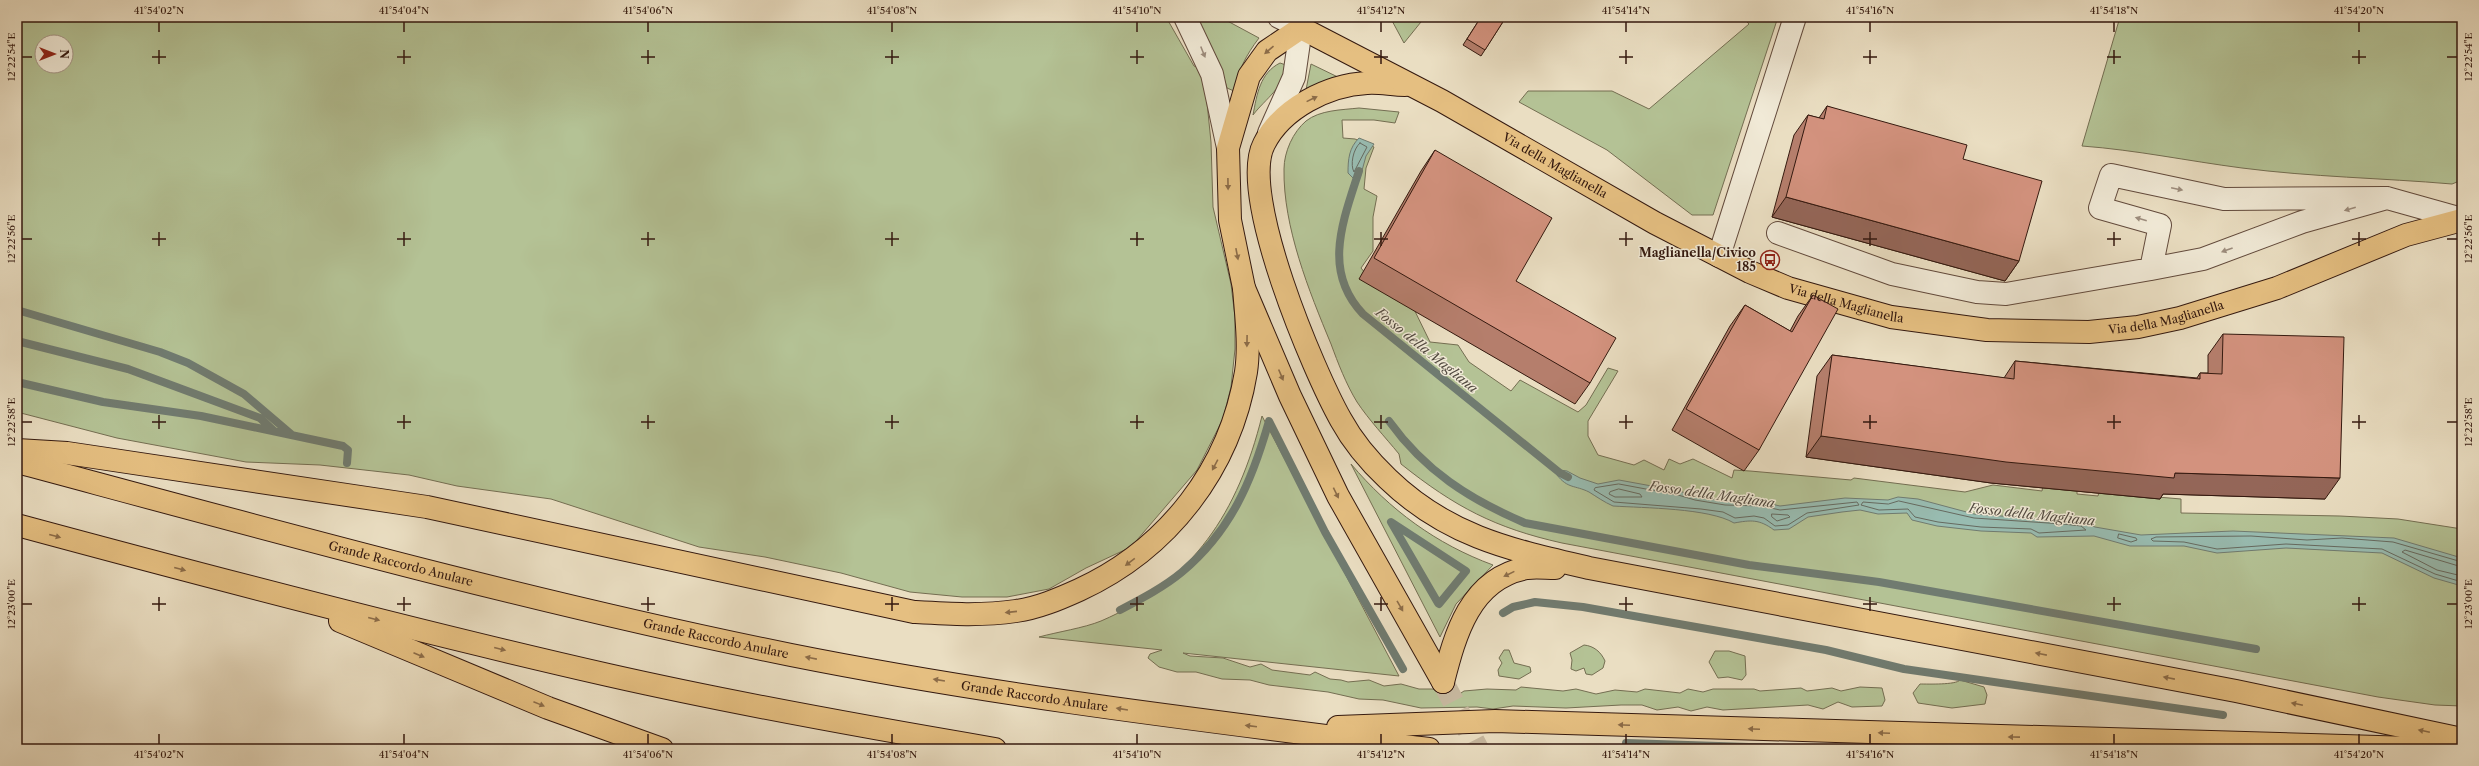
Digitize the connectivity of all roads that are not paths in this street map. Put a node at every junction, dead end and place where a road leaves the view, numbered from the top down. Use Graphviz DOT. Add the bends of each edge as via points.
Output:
graph roads {
  1 [pos="1186,17"];
  2 [pos="1279,17"];
  3 [pos="1795,17"];
  4 [pos="1301,28"];
  5 [pos="1414,86"];
  6 [pos="1264,145"];
  7 [pos="1228,148"];
  8 [pos="2387,198"];
  9 [pos="2462,219"];
  10 [pos="1778,233"];
  11 [pos="1719,256"];
  12 [pos="2151,269"];
  13 [pos="1244,288"];
  14 [pos="17,450"];
  15 [pos="17,462"];
  16 [pos="17,526"];
  17 [pos="1589,568"];
  18 [pos="280,596"];
  19 [pos="1274,729"];
  20 [pos="2462,739"];
  21 [pos="662,749"];
  22 [pos="995,749"];
  23 [pos="1429,749"];
  24 [pos="2445,749"];
  1 -- 7 [label="street, one-way" via="1212,74"];
  2 -- 4 [label="street, Via della Maglianella"];
  3 -- 11 [label="street"];
  4 -- 5 [label="main road, Via della Maglianella"];
  4 -- 6 [label="street" via="1294,77"];
  4 -- 7 [label="main road, one-way" via="1267,51 1250,76"];
  6 -- 5 [label="main road, one-way" via="1297,108 1337,88 1367,83"];
  5 -- 11 [label="main road, Via della Maglianella"];
  6 -- 17 [label="main road" via="1260,181 1264,217 1277,268 1315,367 1352,437 1388,480 1439,519 1487,542"];
  7 -- 13 [label="main road, one-way" via="1230,220"];
  8 -- 9 [label="street"];
  8 -- 12 [label="street, one-way" via="2302,222 2203,259"];
  12 -- 8 [label="street, one-way" via="2160,225 2100,208 2111,176 2224,199"];
  9 -- 11 [label="main road, Via della Maglianella" via="2406,235 2276,288 2180,318 2138,327 2089,332 1987,330 1891,317 1788,288"];
  10 -- 12 [label="street" via="1892,274 1976,292 2006,294"];
  13 -- 14 [label="main road, one-way" via="1248,336 1242,392 1220,455 1198,494 1166,533 1125,566 1058,600 1018,611 972,616 914,612 427,507 67,453"];
  13 -- 17 [label="main road" via="1290,396 1338,496 1444,682 1458,628 1487,588 1512,572 1528,568"];
  19 -- 15 [label="main road, Grande Raccordo Anulare, one-way" via="1140,712 874,670 641,623 376,559"];
  16 -- 18 [label="main road, one-way"];
  20 -- 17 [label="main road, one-way" via="2236,691"];
  18 -- 21 [label="main road, one-way" via="548,708"];
  18 -- 22 [label="main road, one-way" via="610,676 816,718"];
  19 -- 23 [label="main road, Grande Raccordo Anulare"];
  24 -- 19 [label="main road, one-way" via="1495,721"];
}
